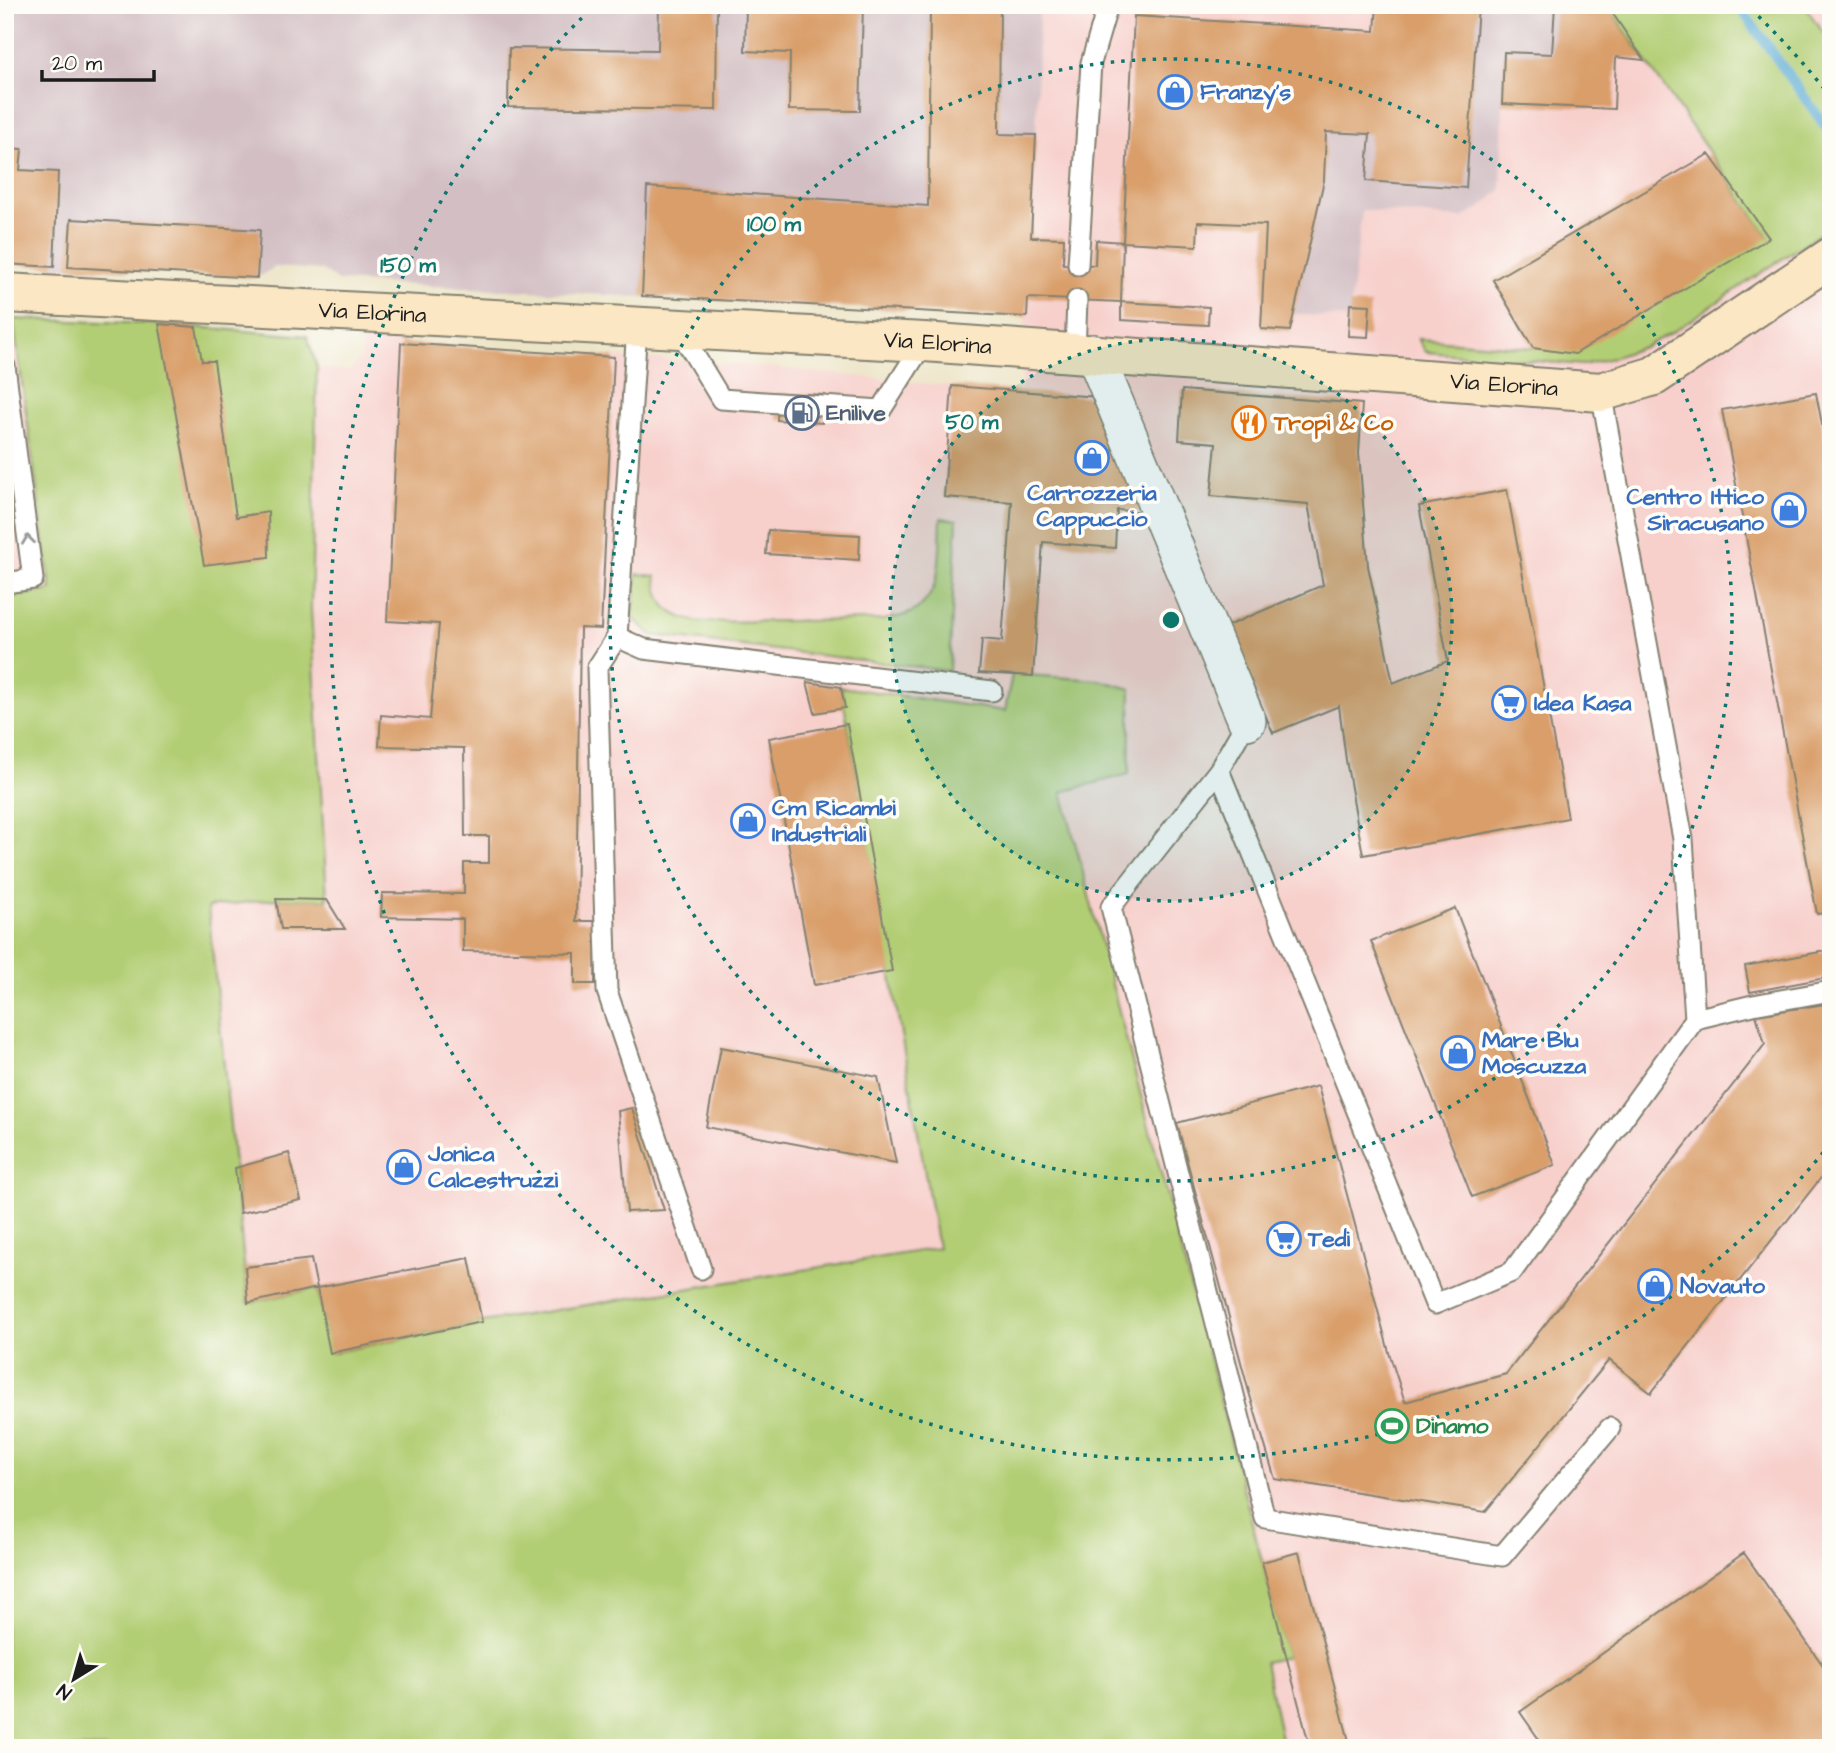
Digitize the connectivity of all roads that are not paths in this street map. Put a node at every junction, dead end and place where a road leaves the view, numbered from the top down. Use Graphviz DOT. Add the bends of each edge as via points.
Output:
graph roads {
  1 [pos="1108,5"];
  2 [pos="1831,257"];
  3 [pos="1079,265"];
  4 [pos="5,293"];
  5 [pos="1077,299"];
  6 [pos="637,326"];
  7 [pos="677,327"];
  8 [pos="924,342"];
  9 [pos="1084,352"];
  10 [pos="5,366"];
  11 [pos="1601,392"];
  12 [pos="5,583"];
  13 [pos="617,637"];
  14 [pos="992,691"];
  15 [pos="1247,721"];
  16 [pos="1219,770"];
  17 [pos="1831,991"];
  18 [pos="1695,1019"];
  19 [pos="701,1269"];
  20 [pos="1611,1428"];
  1 -- 3 [label="lane" via="1091,63"];
  2 -- 11 [label="main road, Via Elorina" via="1654,376"];
  4 -- 6 [label="main road, Via Elorina"];
  5 -- 9 [label="lane"];
  6 -- 7 [label="main road, Via Elorina"];
  6 -- 13 [label="lane"];
  7 -- 8 [label="main road, Via Elorina"];
  7 -- 8 [label="lane" via="721,400 881,410"];
  8 -- 9 [label="main road, Via Elorina"];
  9 -- 11 [label="main road, Via Elorina"];
  9 -- 15 [label="street"];
  12 -- 10 [label="lane, one-way" via="33,579"];
  11 -- 18 [label="lane" via="1683,839"];
  13 -- 14 [label="lane" via="645,649"];
  13 -- 19 [label="lane" via="597,668 607,991"];
  15 -- 16 [label="lane"];
  16 -- 18 [label="lane" via="1435,1304 1512,1272"];
  16 -- 20 [label="lane" via="1111,907 1265,1518 1502,1556"];
  17 -- 18 [label="lane"];
}
